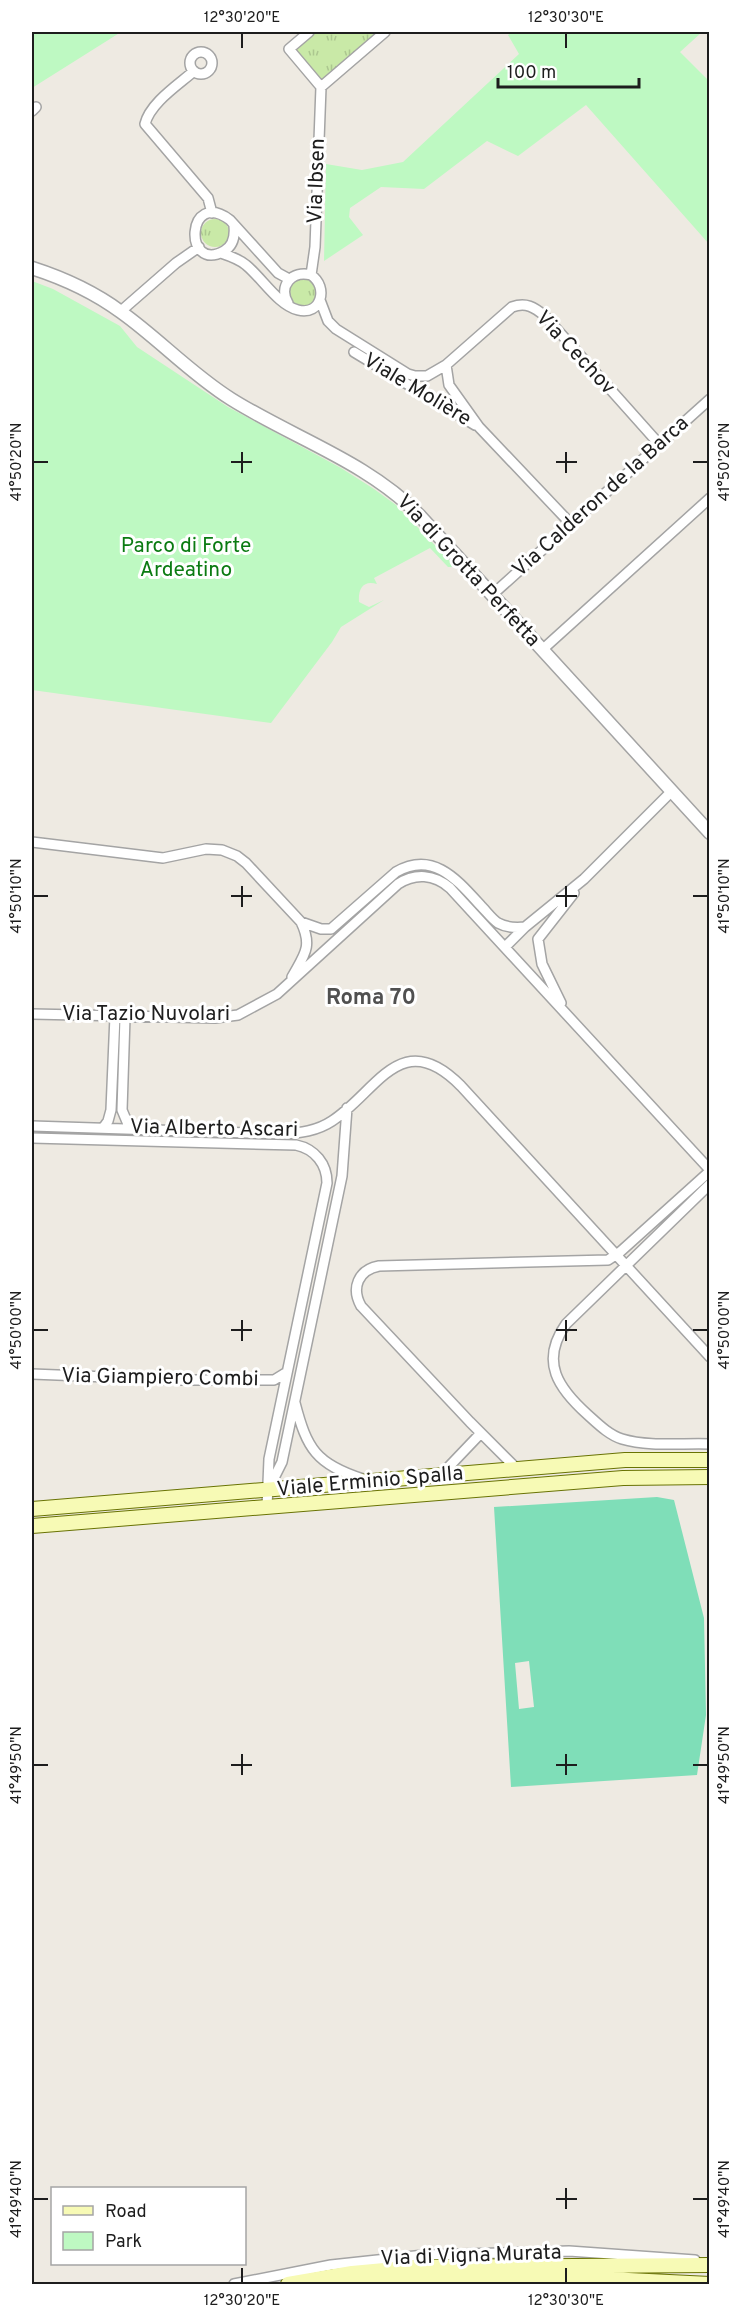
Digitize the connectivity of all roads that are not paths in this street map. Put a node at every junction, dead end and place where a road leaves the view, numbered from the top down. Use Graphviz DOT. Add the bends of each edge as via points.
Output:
graph roads {
  1 [pos="309,32"];
  2 [pos="385,32"];
  3 [pos="194,71"];
  4 [pos="321,87"];
  5 [pos="212,213"];
  6 [pos="234,226"];
  7 [pos="199,247"];
  8 [pos="221,253"];
  9 [pos="32,268"];
  10 [pos="310,275"];
  11 [pos="289,279"];
  12 [pos="320,300"];
  13 [pos="288,303"];
  14 [pos="121,311"];
  15 [pos="354,352"];
  16 [pos="373,358"];
  17 [pos="446,365"];
  18 [pos="710,399"];
  19 [pos="479,427"];
  20 [pos="660,445"];
  21 [pos="710,498"];
  22 [pos="571,524"];
  23 [pos="492,595"];
  24 [pos="542,650"];
  25 [pos="671,792"];
  26 [pos="710,833"];
  27 [pos="32,842"];
  28 [pos="584,879"];
  29 [pos="473,913"];
  30 [pos="301,922"];
  31 [pos="497,922"];
  32 [pos="348,923"];
  33 [pos="525,927"];
  34 [pos="505,947"];
  35 [pos="288,984"];
  36 [pos="564,1010"];
  37 [pos="32,1014"];
  38 [pos="115,1016"];
  39 [pos="125,1017"];
  40 [pos="347,1108"];
  41 [pos="42,1125"];
  42 [pos="32,1126"];
  43 [pos="103,1128"];
  44 [pos="130,1129"];
  45 [pos="209,1137"];
  46 [pos="37,1138"];
  47 [pos="710,1171"];
  48 [pos="710,1184"];
  49 [pos="321,1212"];
  50 [pos="334,1215"];
  51 [pos="615,1256"];
  52 [pos="311,1263"];
  53 [pos="323,1266"];
  54 [pos="626,1266"];
  55 [pos="710,1357"];
  56 [pos="287,1372"];
  57 [pos="32,1374"];
  58 [pos="294,1401"];
  59 [pos="481,1433"];
  60 [pos="710,1444"];
  61 [pos="710,1460"];
  62 [pos="517,1469"];
  63 [pos="440,1476"];
  64 [pos="710,1477"];
  65 [pos="368,1481"];
  66 [pos="268,1490"];
  67 [pos="230,1493"];
  68 [pos="267,1507"];
  69 [pos="32,1509"];
  70 [pos="231,1510"];
  71 [pos="32,1526"];
  72 [pos="710,2264"];
  73 [pos="234,2284"];
  74 [pos="288,2284"];
  75 [pos="348,2284"];
  76 [pos="710,2284"];
  1 -- 4 [label="street" via="289,49"];
  2 -- 4 [label="street"];
  3 -- 5 [label="street" via="156,105 145,124 208,198"];
  4 -- 10 [label="street, Via Ibsen" via="315,247"];
  5 -- 6 [label="street" via="223,215"];
  5 -- 7 [label="street" via="196,224 194,240"];
  6 -- 8 [label="street" via="234,239"];
  6 -- 11 [label="street" via="278,273"];
  7 -- 8 [label="street" via="207,253"];
  7 -- 14 [label="street"];
  8 -- 13 [label="street" via="247,265 280,300"];
  9 -- 14 [label="street, Via di Grotta Perfetta" via="85,290"];
  10 -- 11 [label="street" via="300,273"];
  10 -- 12 [label="street" via="321,289"];
  11 -- 13 [label="street" via="284,293"];
  12 -- 13 [label="street" via="303,311"];
  12 -- 16 [label="street, Viale Molière" via="331,325"];
  14 -- 23 [label="street, Via di Grotta Perfetta" via="219,391 397,494"];
  15 -- 16 [label="street, Viale Molière"];
  16 -- 17 [label="street, Viale Molière" via="415,376 433,374"];
  16 -- 19 [label="street, Viale Molière"];
  17 -- 19 [label="street" via="449,385"];
  17 -- 20 [label="street, Via Cechov" via="506,311 529,305 545,316"];
  18 -- 20 [label="street, Via Calderon de la Barca"];
  19 -- 22 [label="street"];
  20 -- 22 [label="street, Via Calderon de la Barca"];
  21 -- 24 [label="street"];
  22 -- 23 [label="street, Via Calderon de la Barca"];
  23 -- 24 [label="street, Via di Grotta Perfetta"];
  24 -- 25 [label="street, Via di Grotta Perfetta"];
  25 -- 26 [label="street, Via di Grotta Perfetta"];
  25 -- 28 [label="street"];
  27 -- 30 [label="street" via="164,858 206,849 222,850 246,863"];
  28 -- 33 [label="street"];
  28 -- 36 [label="street, Via Tazio Nuvolari" via="538,939 542,964"];
  29 -- 31 [label="street"];
  29 -- 32 [label="street, Via Tazio Nuvolari" via="444,883 417,876 398,885"];
  29 -- 34 [label="street, Via Tazio Nuvolari"];
  30 -- 32 [label="street, Via Tazio Nuvolari" via="328,930"];
  30 -- 35 [label="street, Via Tazio Nuvolari" via="307,934 307,949"];
  31 -- 32 [label="street, Via Tazio Nuvolari" via="452,875 424,865 396,872"];
  31 -- 33 [label="street"];
  32 -- 35 [label="street, Via Tazio Nuvolari"];
  33 -- 34 [label="street"];
  34 -- 36 [label="street, Via Tazio Nuvolari"];
  35 -- 39 [label="street, Via Tazio Nuvolari" via="267,1001 231,1017"];
  36 -- 47 [label="street, Via Tazio Nuvolari"];
  37 -- 38 [label="street, Via Tazio Nuvolari"];
  38 -- 39 [label="street, Via Tazio Nuvolari"];
  38 -- 43 [label="street" via="111,1110"];
  39 -- 44 [label="street" via="122,1110"];
  40 -- 45 [label="street, Via Alberto Ascari" via="333,1120 306,1131"];
  40 -- 50 [label="street" via="344,1168"];
  40 -- 51 [label="street, Via Alberto Ascari" via="382,1074 399,1065 423,1062 440,1068 502,1129"];
  41 -- 42 [label="street, Via Alberto Ascari"];
  41 -- 43 [label="street, Via Alberto Ascari"];
  41 -- 46 [label="street"];
  43 -- 44 [label="street, Via Alberto Ascari"];
  44 -- 45 [label="street, Via Alberto Ascari"];
  45 -- 46 [label="street, Via Alberto Ascari" via="185,1143"];
  45 -- 49 [label="street, Via Alberto Ascari" via="302,1146 318,1157 325,1169"];
  47 -- 51 [label="street"];
  48 -- 54 [label="street"];
  49 -- 50 [label="street"];
  49 -- 52 [label="street"];
  50 -- 53 [label="street"];
  51 -- 54 [label="street, Via Alberto Ascari"];
  51 -- 59 [label="street" via="605,1260 373,1267 362,1275 356,1288 361,1306"];
  52 -- 53 [label="street"];
  52 -- 56 [label="street"];
  53 -- 58 [label="street"];
  54 -- 55 [label="street, Via Alberto Ascari"];
  54 -- 60 [label="street" via="561,1332 554,1354 558,1381 578,1406 622,1438"];
  56 -- 57 [label="street, Via Giampiero Combi" via="274,1380"];
  56 -- 66 [label="street" via="269,1459"];
  58 -- 65 [label="street" via="305,1438 314,1452 336,1469"];
  58 -- 66 [label="street" via="282,1462"];
  59 -- 62 [label="street"];
  59 -- 63 [label="street"];
  61 -- 62 [label="main road, Viale Erminio Spalla" via="625,1460"];
  62 -- 63 [label="main road, Viale Erminio Spalla"];
  63 -- 65 [label="main road, Viale Erminio Spalla"];
  64 -- 68 [label="main road, Viale Erminio Spalla" via="623,1478"];
  65 -- 66 [label="main road, Viale Erminio Spalla"];
  66 -- 67 [label="main road, Viale Erminio Spalla"];
  66 -- 68 [label="street"];
  67 -- 69 [label="main road, Viale Erminio Spalla"];
  67 -- 70 [label="street"];
  68 -- 70 [label="main road, Viale Erminio Spalla"];
  70 -- 71 [label="main road, Viale Erminio Spalla"];
  72 -- 73 [label="street, Via di Vigna Murata" via="583,2252 424,2255 342,2264"];
  72 -- 74 [label="main road, Via di Vigna Murata" via="417,2267"];
  75 -- 76 [label="main road, Via di Vigna Murata" via="440,2276"];
}
